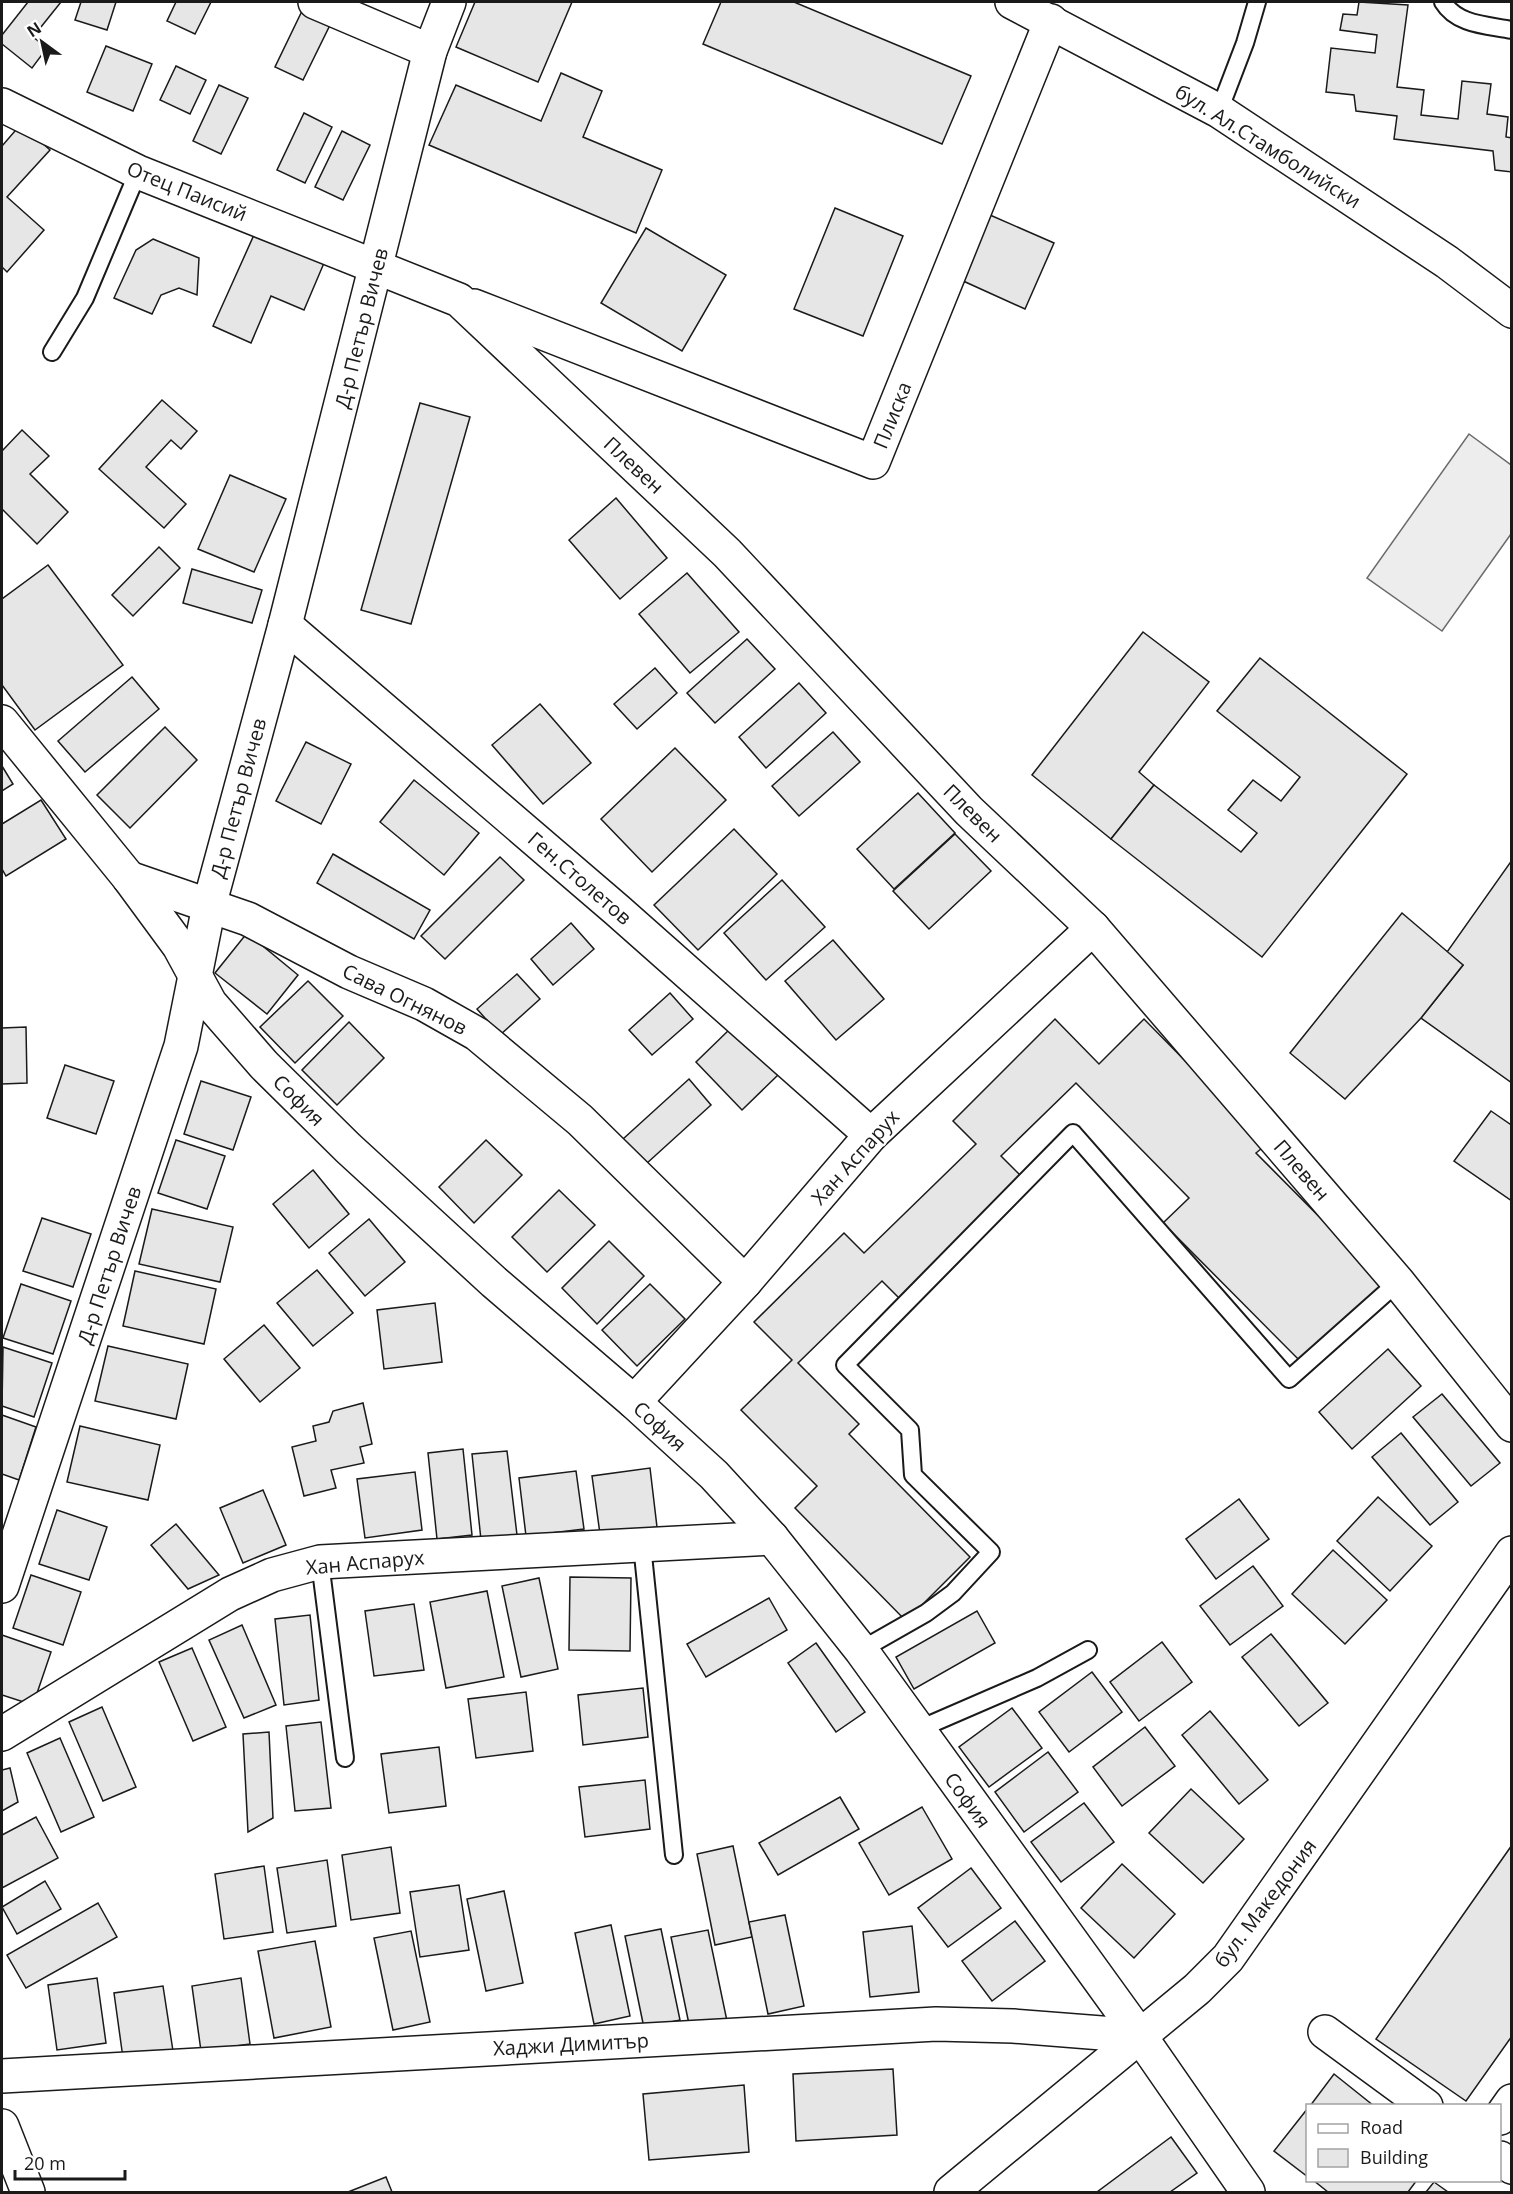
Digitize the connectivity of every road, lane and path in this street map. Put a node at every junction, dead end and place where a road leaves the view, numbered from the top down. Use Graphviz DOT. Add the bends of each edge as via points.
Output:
graph roads {
  1 [pos="315,2"];
  2 [pos="449,2"];
  3 [pos="1012,2"];
  4 [pos="1257,2"];
  5 [pos="1443,2"];
  6 [pos="1051,21"];
  7 [pos="1512,30"];
  8 [pos="430,51"];
  9 [pos="2,105"];
  10 [pos="1219,111"];
  11 [pos="138,172"];
  12 [pos="376,268"];
  13 [pos="459,300"];
  14 [pos="1512,311"];
  15 [pos="52,352"];
  16 [pos="285,625"];
  17 [pos="2,722"];
  18 [pos="129,878"];
  19 [pos="209,906"];
  20 [pos="1093,928"];
  21 [pos="197,977"];
  22 [pos="871,1135"];
  23 [pos="745,1282"];
  24 [pos="1398,1282"];
  25 [pos="634,1402"];
  26 [pos="1512,1425"];
  27 [pos="772,1538"];
  28 [pos="642,1545"];
  29 [pos="1512,1553"];
  30 [pos="320,1562"];
  31 [pos="2,1586"];
  32 [pos="861,1650"];
  33 [pos="1088,1650"];
  34 [pos="917,1730"];
  35 [pos="2,1734"];
  36 [pos="345,1758"];
  37 [pos="674,1856"];
  38 [pos="1325,2032"];
  39 [pos="1140,2036"];
  40 [pos="2,2076"];
  41 [pos="1512,2101"];
  42 [pos="1423,2104"];
  43 [pos="1501,2117"];
  44 [pos="2,2126"];
  45 [pos="28,2193"];
  46 [pos="951,2193"];
  47 [pos="1248,2193"];
  1 -- 8 [label="street"];
  2 -- 8 [label="street, Д-р Петър Вичев"];
  3 -- 6 [label="street, бул. Ал.Стамболийски"];
  4 -- 10 [label="lane"];
  5 -- 7 [label="lane" via="1449,11 1466,21"];
  6 -- 10 [label="street, бул. Ал.Стамболийски"];
  6 -- 13 [label="street, Плиска" via="873,462"];
  8 -- 12 [label="street, Д-р Петър Вичев"];
  9 -- 11 [label="street, Отец Паисий"];
  10 -- 14 [label="street, бул. Ал.Стамболийски" via="1447,262"];
  11 -- 12 [label="street, Отец Паисий"];
  11 -- 15 [label="lane" via="85,298"];
  12 -- 13 [label="street, Плевен"];
  12 -- 16 [label="street, Д-р Петър Вичев"];
  13 -- 20 [label="street, Плевен" via="727,553 969,811"];
  16 -- 19 [label="street, Д-р Петър Вичев"];
  16 -- 22 [label="street, Ген.Столетов"];
  17 -- 18 [label="street, София"];
  18 -- 19 [label="street, Сава Огнянов"];
  18 -- 21 [label="street, София"];
  19 -- 21 [label="street, Д-р Петър Вичев"];
  19 -- 23 [label="street, Сава Огнянов" via="248,919 349,972 424,1004 477,1034 580,1120"];
  20 -- 22 [label="street, Хан Аспарух"];
  20 -- 24 [label="street, Плевен"];
  21 -- 25 [label="street, София" via="210,1004 264,1065 348,1148 494,1282"];
  21 -- 31 [label="street, Д-р Петър Вичев" via="181,1046"];
  22 -- 23 [label="street, Хан Аспарух"];
  23 -- 25 [label="street, Хан Аспарух"];
  24 -- 26 [label="street, Плевен"];
  24 -- 32 [label="lane" via="1289,1379 1073,1133 845,1365 910,1430 913,1475 991,1552 953,1593 927,1613"];
  25 -- 27 [label="street, София" via="714,1475"];
  27 -- 28 [label="street, Хан Аспарух"];
  27 -- 32 [label="street, София"];
  28 -- 30 [label="street, Хан Аспарух"];
  28 -- 37 [label="lane"];
  29 -- 39 [label="street, бул. Македония" via="1228,1958"];
  30 -- 35 [label="street, Хан Аспарух" via="272,1575 230,1594"];
  30 -- 36 [label="lane"];
  32 -- 34 [label="street, София"];
  33 -- 34 [label="lane" via="1037,1678"];
  34 -- 39 [label="street, София"];
  38 -- 42 [label="street"];
  39 -- 40 [label="street, Хаджи Димитър" via="936,2024"];
  39 -- 46 [label="street, бул. Македония"];
  39 -- 47 [label="street, София"];
  41 -- 43 [label="street"];
  44 -- 45 [label="street"];
}
